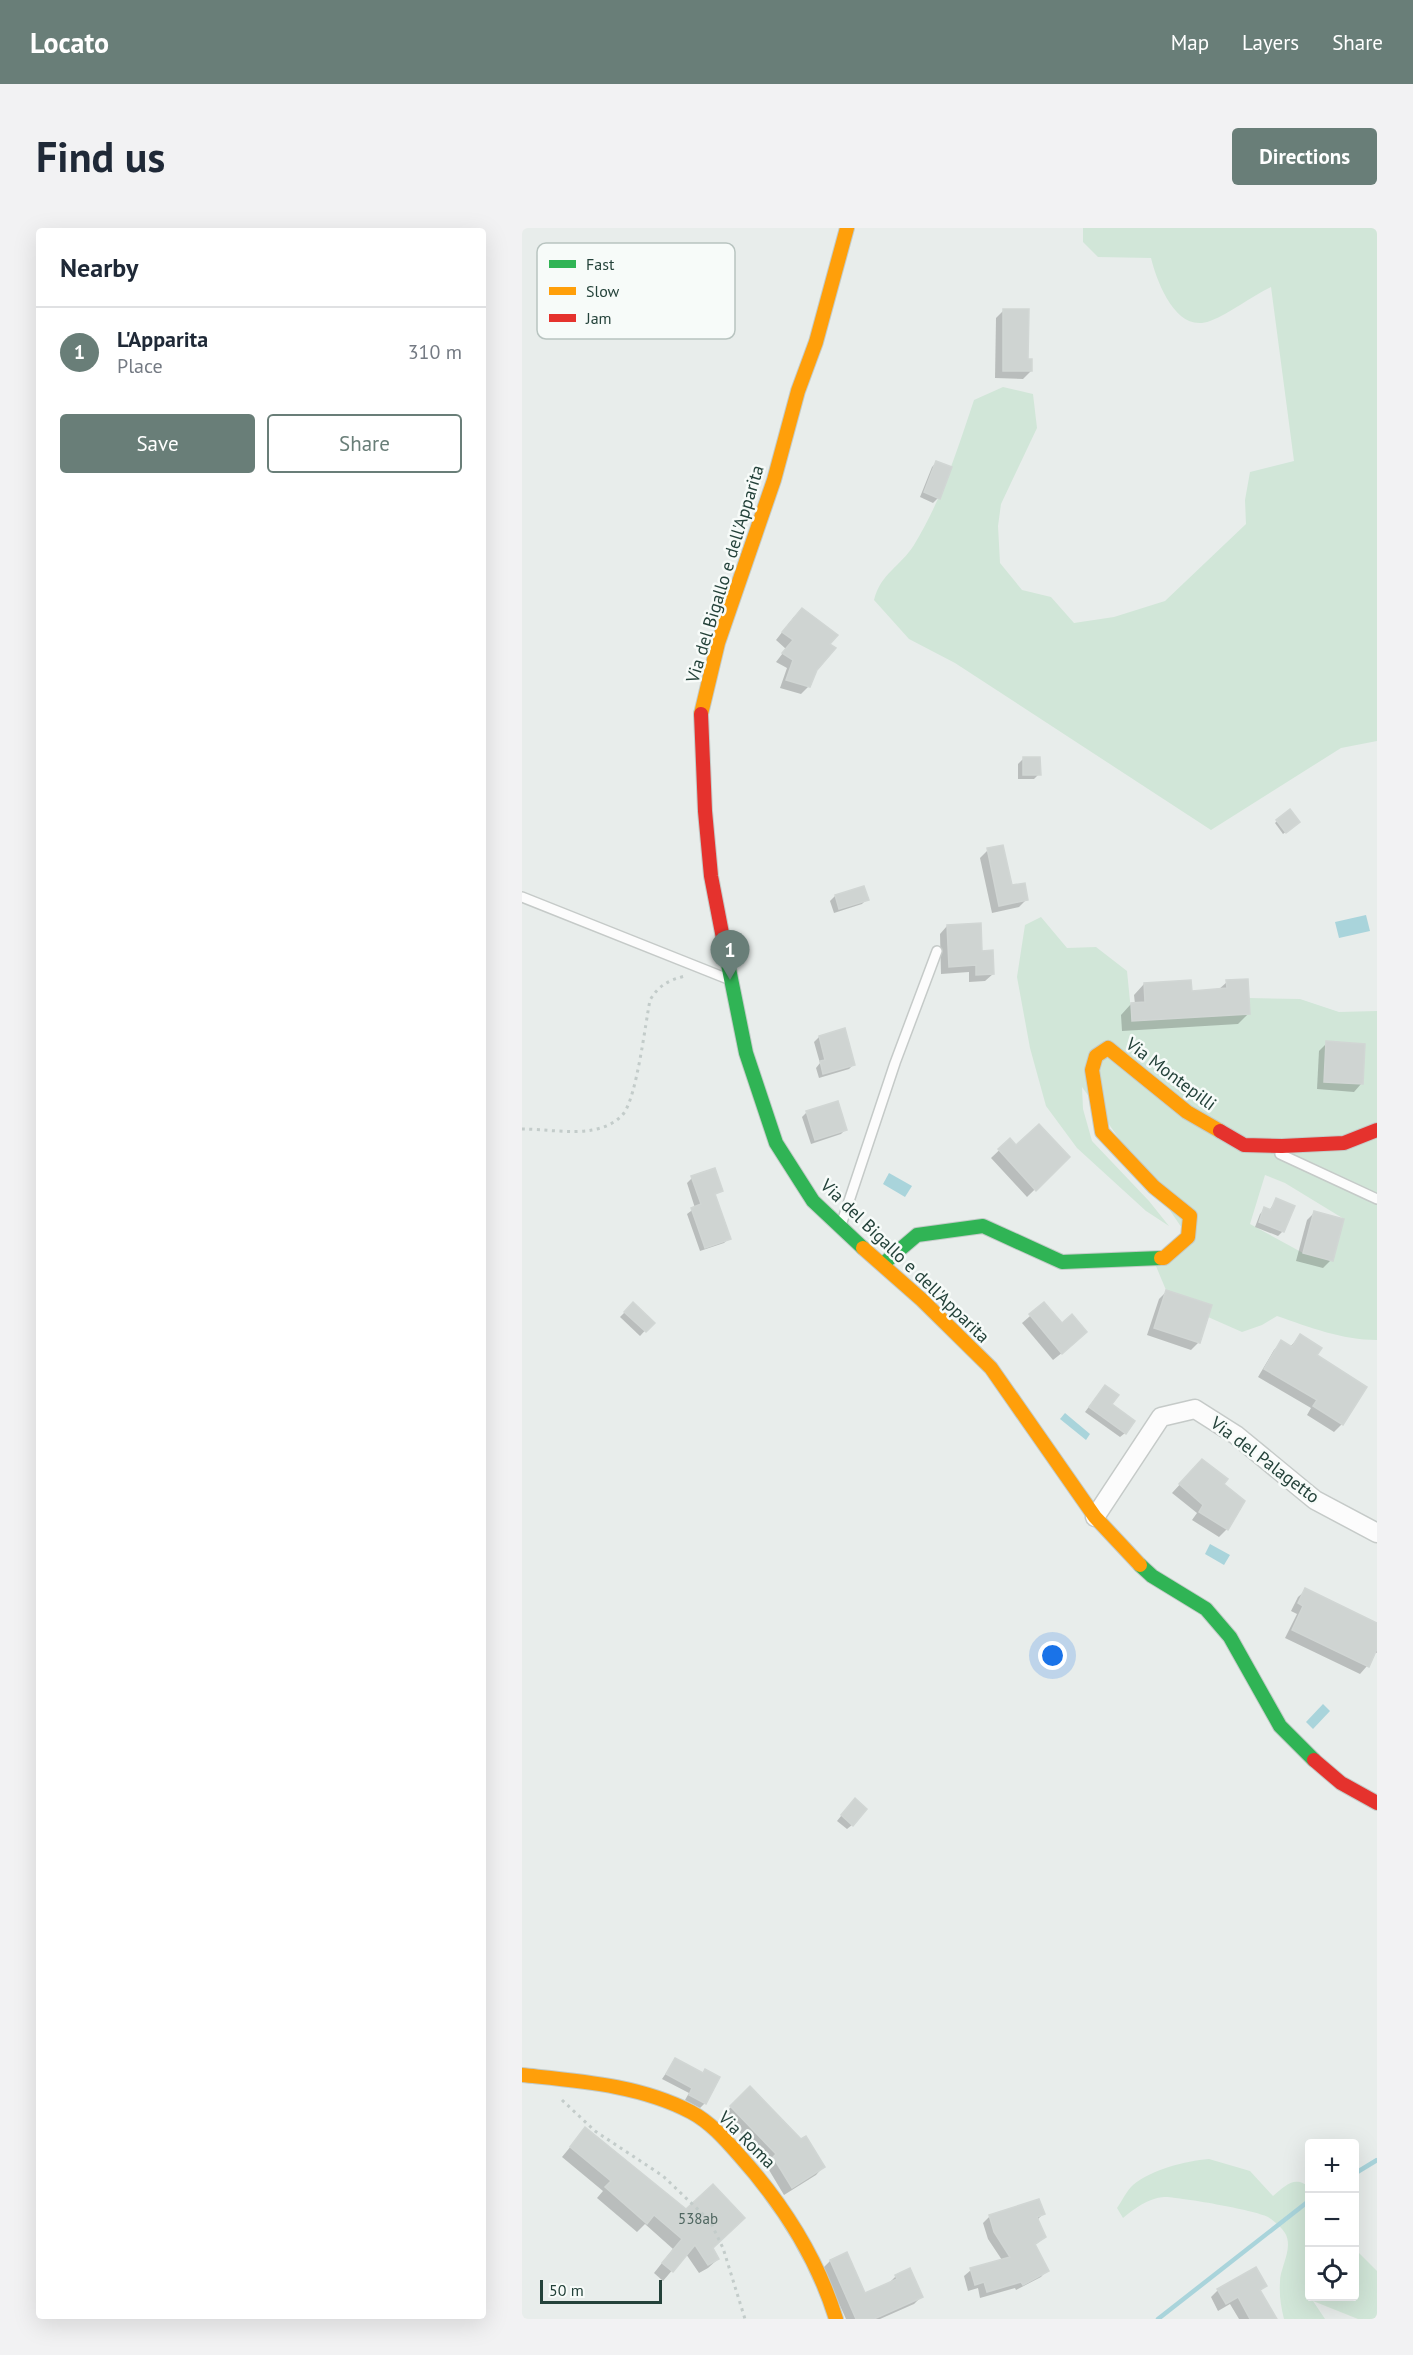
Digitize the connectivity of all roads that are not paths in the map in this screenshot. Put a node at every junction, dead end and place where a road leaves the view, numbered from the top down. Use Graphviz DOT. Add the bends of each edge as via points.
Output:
graph roads {
  1 [pos="847,228"];
  2 [pos="522,897"];
  3 [pos="937,951"];
  4 [pos="730,980"];
  5 [pos="1377,1130"];
  6 [pos="1262,1145"];
  7 [pos="1377,1199"];
  8 [pos="840,1227"];
  9 [pos="883,1264"];
  10 [pos="1095,1517"];
  11 [pos="1377,1533"];
  12 [pos="1377,1803"];
  13 [pos="522,2075"];
  14 [pos="836,2319"];
  1 -- 4 [label="street, Via del Bigallo e dell'Apparita" via="774,480 718,643 700,718 711,876"];
  2 -- 4 [label="lane"];
  3 -- 8 [label="lane"];
  4 -- 8 [label="street, Via del Bigallo e dell'Apparita" via="746,1053 776,1143 813,1201"];
  5 -- 6 [label="street, Via Montepilli" via="1344,1143"];
  6 -- 7 [label="lane"];
  6 -- 9 [label="street, Via Montepilli" via="1244,1145 1187,1112 1108,1048 1096,1056 1092,1070 1102,1132 1154,1186 1190,1216 1188,1237 1164,1258 1062,1262 983,1226 917,1235"];
  8 -- 9 [label="street, Via del Bigallo e dell'Apparita"];
  9 -- 10 [label="street, Via del Bigallo e dell'Apparita" via="991,1368"];
  10 -- 11 [label="street, Via del Palagetto" via="1161,1417 1196,1409 1236,1434 1315,1500"];
  10 -- 12 [label="street, Via del Bigallo e dell'Apparita" via="1152,1576 1212,1616 1230,1637 1280,1726 1299,1747 1341,1783"];
  13 -- 14 [label="street, Via Roma" via="637,2091 692,2113 717,2132 763,2180 802,2239"];
}
